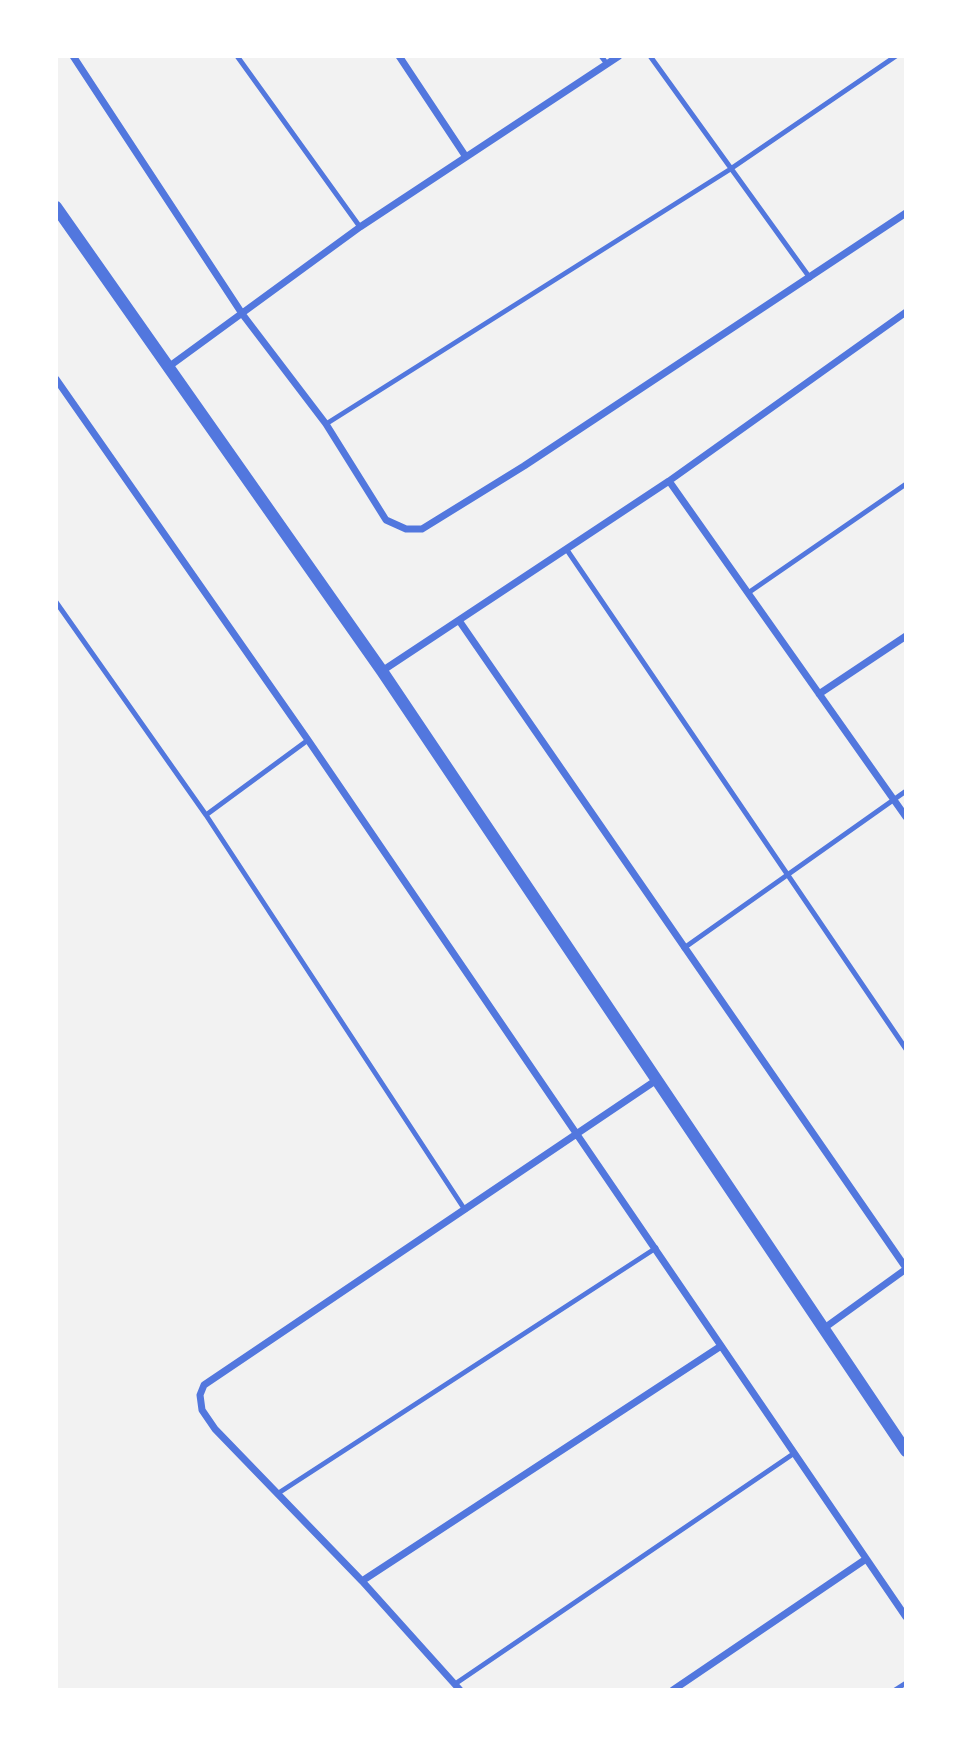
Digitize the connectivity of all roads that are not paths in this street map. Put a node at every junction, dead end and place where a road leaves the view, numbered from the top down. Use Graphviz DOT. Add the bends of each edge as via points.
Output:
graph roads {
  1 [pos="73,56"];
  2 [pos="237,56"];
  3 [pos="399,56"];
  4 [pos="601,56"];
  5 [pos="619,56"];
  6 [pos="650,56"];
  7 [pos="896,56"];
  8 [pos="607,64"];
  9 [pos="466,157"];
  10 [pos="729,170"];
  11 [pos="56,207"];
  12 [pos="906,213"];
  13 [pos="360,227"];
  14 [pos="810,278"];
  15 [pos="906,312"];
  16 [pos="243,314"];
  17 [pos="167,369"];
  18 [pos="56,379"];
  19 [pos="326,425"];
  20 [pos="669,481"];
  21 [pos="906,484"];
  22 [pos="567,550"];
  23 [pos="748,593"];
  24 [pos="56,602"];
  25 [pos="460,622"];
  26 [pos="906,636"];
  27 [pos="382,671"];
  28 [pos="819,694"];
  29 [pos="308,740"];
  30 [pos="906,791"];
  31 [pos="894,799"];
  32 [pos="206,815"];
  33 [pos="906,817"];
  34 [pos="788,876"];
  35 [pos="684,948"];
  36 [pos="906,1049"];
  37 [pos="658,1079"];
  38 [pos="575,1136"];
  39 [pos="465,1210"];
  40 [pos="656,1248"];
  41 [pos="906,1268"];
  42 [pos="823,1329"];
  43 [pos="721,1346"];
  44 [pos="906,1451"];
  45 [pos="793,1454"];
  46 [pos="277,1494"];
  47 [pos="866,1559"];
  48 [pos="362,1581"];
  49 [pos="906,1617"];
  50 [pos="906,1683"];
  51 [pos="457,1687"];
  52 [pos="673,1690"];
  53 [pos="895,1690"];
  1 -- 16 [label="street"];
  2 -- 13 [label="lane"];
  3 -- 9 [label="street"];
  4 -- 8 [label="lane"];
  5 -- 8 [label="street"];
  6 -- 10 [label="lane"];
  7 -- 10 [label="lane"];
  8 -- 9 [label="street"];
  9 -- 13 [label="street"];
  10 -- 14 [label="lane"];
  10 -- 19 [label="lane"];
  11 -- 17 [label="street"];
  12 -- 14 [label="street"];
  13 -- 16 [label="street"];
  14 -- 19 [label="street" via="422,529 406,529 386,520"];
  15 -- 20 [label="street"];
  16 -- 17 [label="street"];
  16 -- 19 [label="street"];
  17 -- 27 [label="street"];
  18 -- 29 [label="street"];
  20 -- 22 [label="street"];
  20 -- 23 [label="street"];
  21 -- 23 [label="lane"];
  22 -- 25 [label="street"];
  22 -- 34 [label="lane"];
  23 -- 28 [label="street"];
  24 -- 32 [label="lane"];
  25 -- 27 [label="street"];
  25 -- 35 [label="street"];
  26 -- 28 [label="street"];
  27 -- 37 [label="street"];
  28 -- 31 [label="street"];
  29 -- 32 [label="lane"];
  29 -- 38 [label="street"];
  30 -- 31 [label="lane"];
  31 -- 33 [label="street"];
  31 -- 34 [label="lane"];
  32 -- 39 [label="lane"];
  34 -- 35 [label="lane"];
  34 -- 36 [label="lane"];
  35 -- 41 [label="street"];
  37 -- 38 [label="street"];
  37 -- 42 [label="street"];
  38 -- 39 [label="street"];
  38 -- 40 [label="street"];
  39 -- 46 [label="street" via="204,1385 202,1410"];
  40 -- 43 [label="street"];
  40 -- 46 [label="lane"];
  41 -- 42 [label="street"];
  42 -- 44 [label="street"];
  43 -- 45 [label="street"];
  43 -- 48 [label="street"];
  45 -- 47 [label="street"];
  45 -- 51 [label="lane"];
  46 -- 48 [label="street"];
  47 -- 49 [label="street"];
  47 -- 52 [label="street"];
  48 -- 51 [label="street"];
  50 -- 53 [label="lane"];
}
